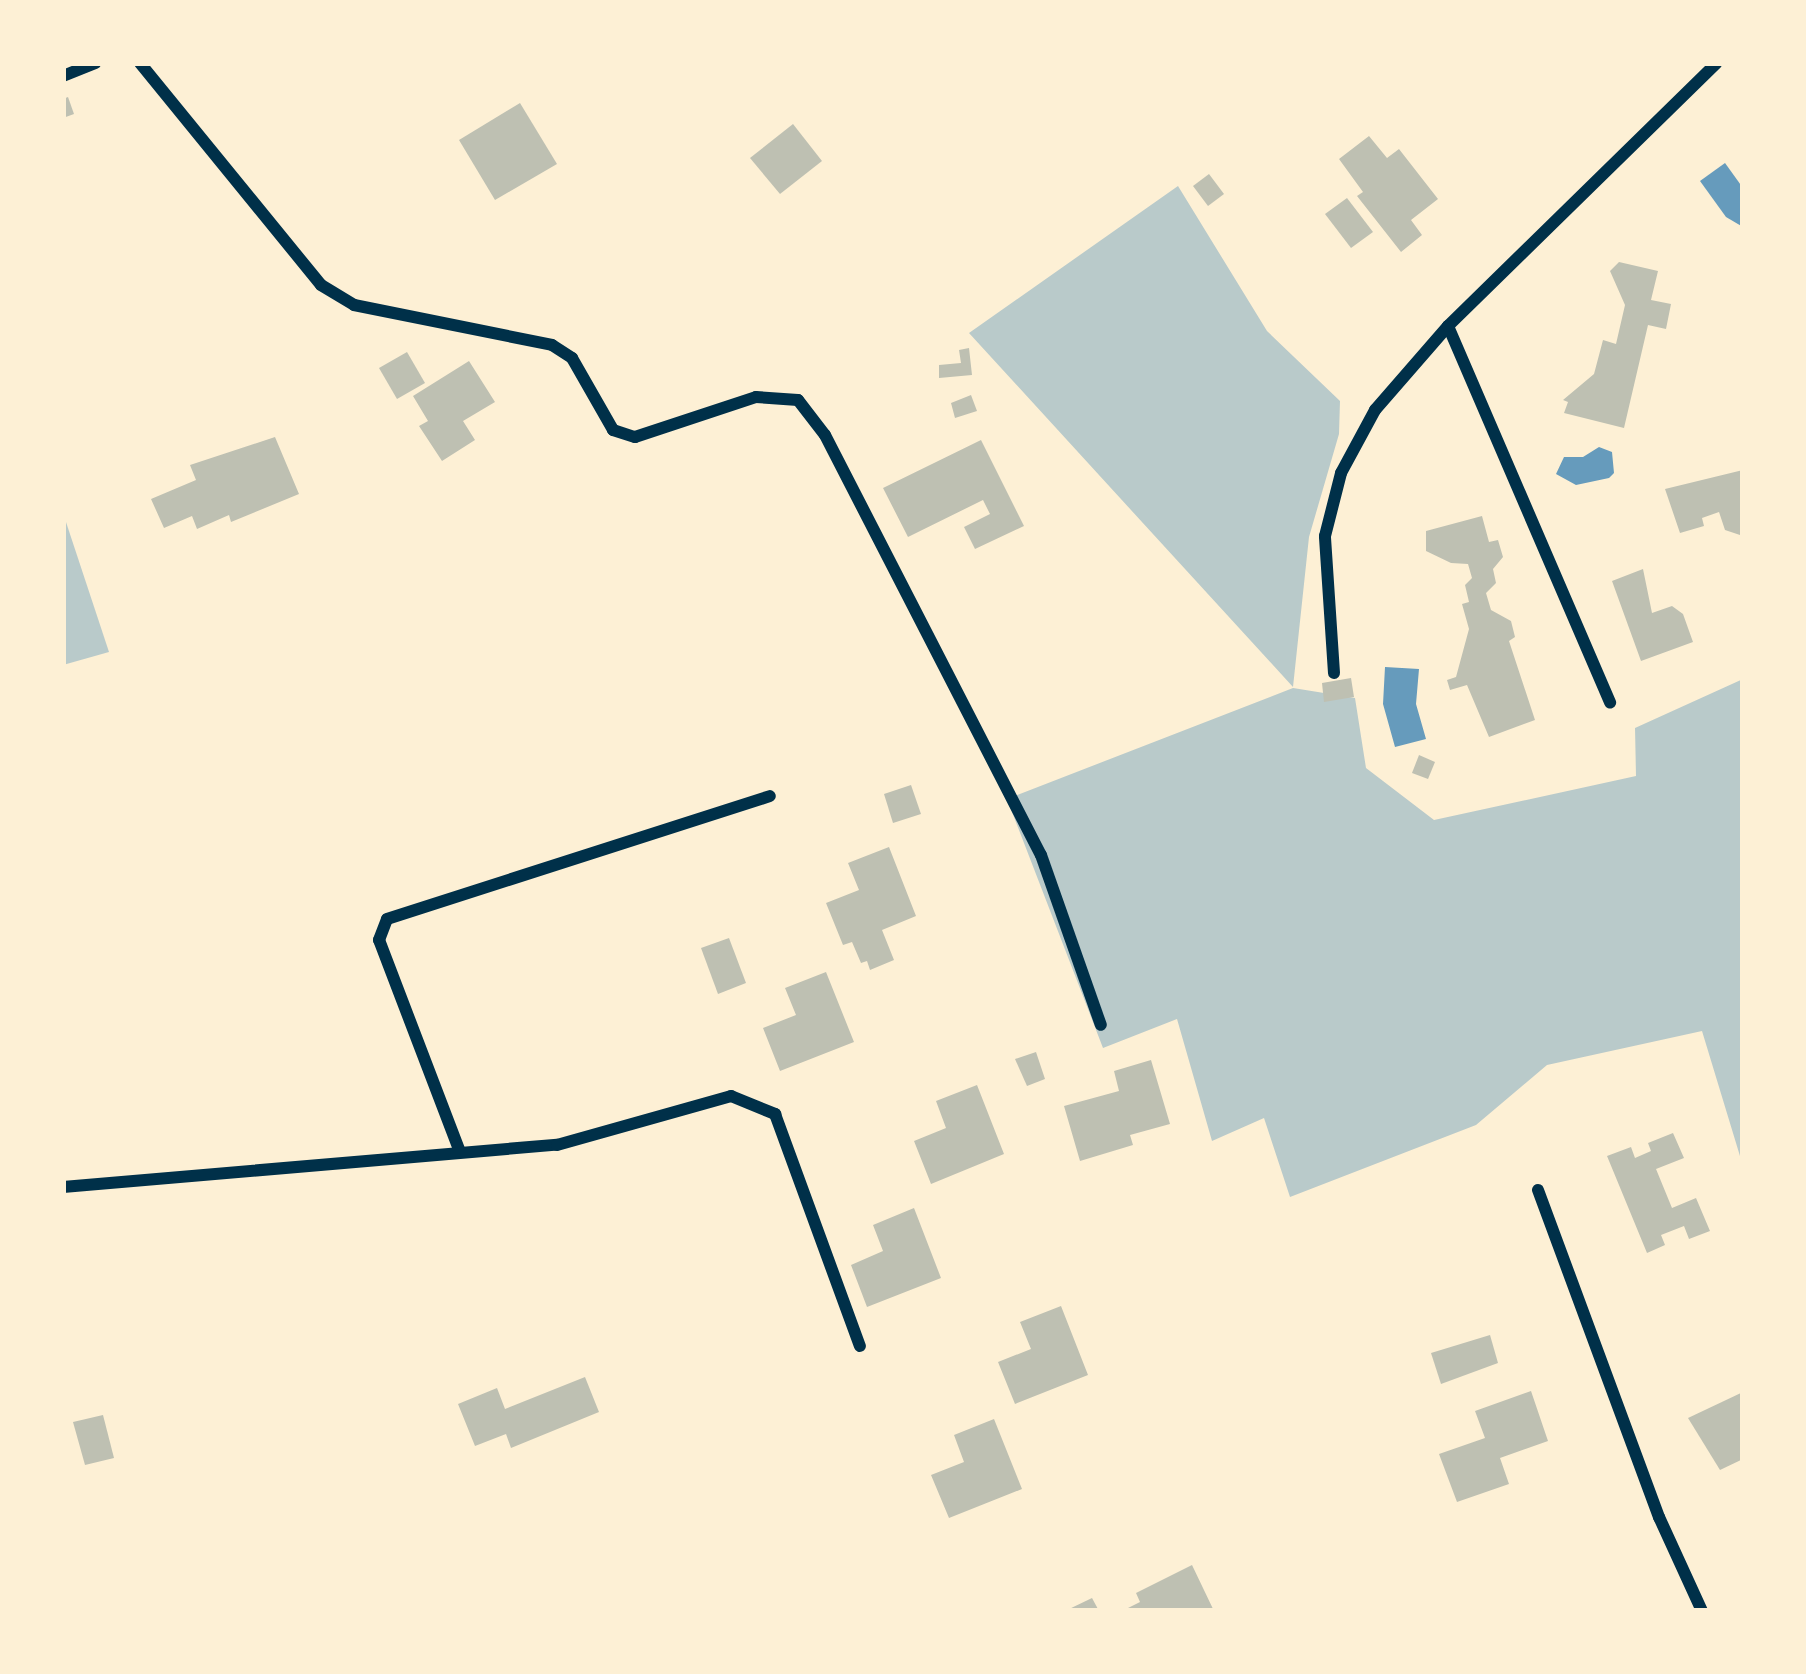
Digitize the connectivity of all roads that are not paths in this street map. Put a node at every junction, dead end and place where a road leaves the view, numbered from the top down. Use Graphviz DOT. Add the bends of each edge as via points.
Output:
graph roads {
  1 [pos="95,63"];
  2 [pos="140,63"];
  3 [pos="1717,63"];
  4 [pos="71,70"];
  5 [pos="1448,326"];
  6 [pos="1334,673"];
  7 [pos="1610,703"];
  8 [pos="770,796"];
  9 [pos="1101,1025"];
  10 [pos="460,1152"];
  11 [pos="63,1187"];
  12 [pos="1538,1190"];
  13 [pos="860,1346"];
  14 [pos="1702,1611"];
  1 -- 4 [label="street"];
  2 -- 9 [label="street" via="321,285 355,305 552,345 572,358 613,430 635,437 756,397 798,400 825,435 1041,856"];
  3 -- 5 [label="street"];
  5 -- 6 [label="street" via="1375,410 1341,472 1325,536"];
  5 -- 7 [label="street"];
  8 -- 10 [label="street" via="387,919 379,940"];
  10 -- 11 [label="street"];
  10 -- 13 [label="street" via="557,1144 730,1096 775,1114"];
  12 -- 14 [label="street"];
}
